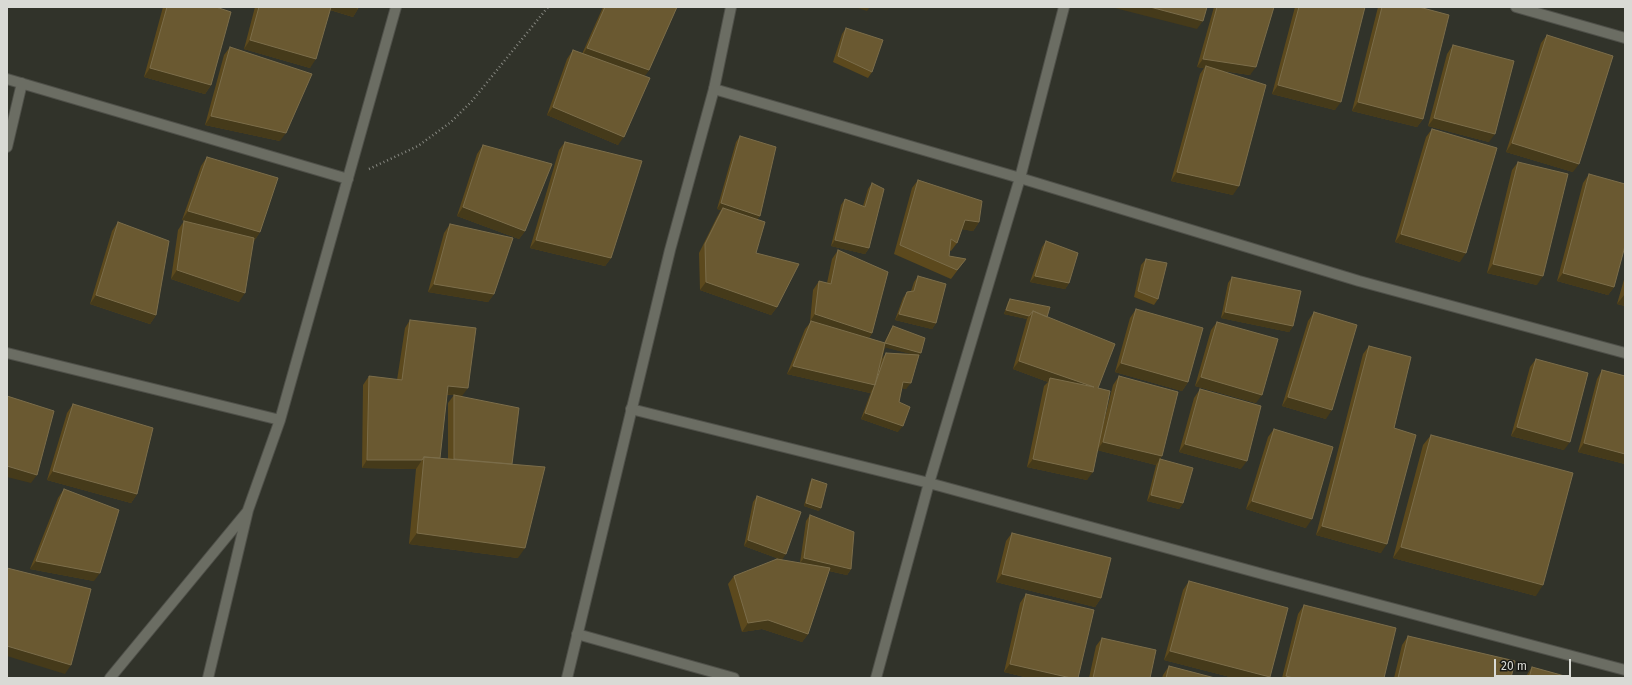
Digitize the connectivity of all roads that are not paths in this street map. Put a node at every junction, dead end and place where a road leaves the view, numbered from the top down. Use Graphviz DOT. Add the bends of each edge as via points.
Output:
graph roads {
  1 [pos="396,7"];
  2 [pos="731,7"];
  3 [pos="1064,7"];
  4 [pos="1516,7"];
  5 [pos="1549,11"];
  6 [pos="1625,38"];
  7 [pos="7,79"];
  8 [pos="22,83"];
  9 [pos="714,89"];
  10 [pos="7,147"];
  11 [pos="1020,178"];
  12 [pos="348,179"];
  13 [pos="7,353"];
  14 [pos="1625,353"];
  15 [pos="631,408"];
  16 [pos="280,420"];
  17 [pos="929,483"];
  18 [pos="248,510"];
  19 [pos="577,634"];
  20 [pos="1625,670"];
  21 [pos="110,678"];
  22 [pos="208,678"];
  23 [pos="567,678"];
  24 [pos="734,678"];
  25 [pos="876,678"];
  1 -- 12 [label="street"];
  2 -- 9 [label="street"];
  3 -- 11 [label="street"];
  4 -- 5 [label="street"];
  5 -- 6 [label="street"];
  7 -- 8 [label="street"];
  8 -- 10 [label="street"];
  8 -- 12 [label="street"];
  9 -- 11 [label="street"];
  9 -- 15 [label="street" via="670,250"];
  11 -- 14 [label="street" via="1359,281"];
  11 -- 17 [label="street"];
  12 -- 16 [label="street"];
  13 -- 16 [label="street"];
  15 -- 17 [label="street"];
  15 -- 19 [label="street"];
  16 -- 18 [label="street"];
  17 -- 20 [label="street"];
  17 -- 25 [label="street"];
  18 -- 21 [label="street"];
  18 -- 22 [label="street"];
  19 -- 23 [label="street"];
  19 -- 24 [label="street"];
}
